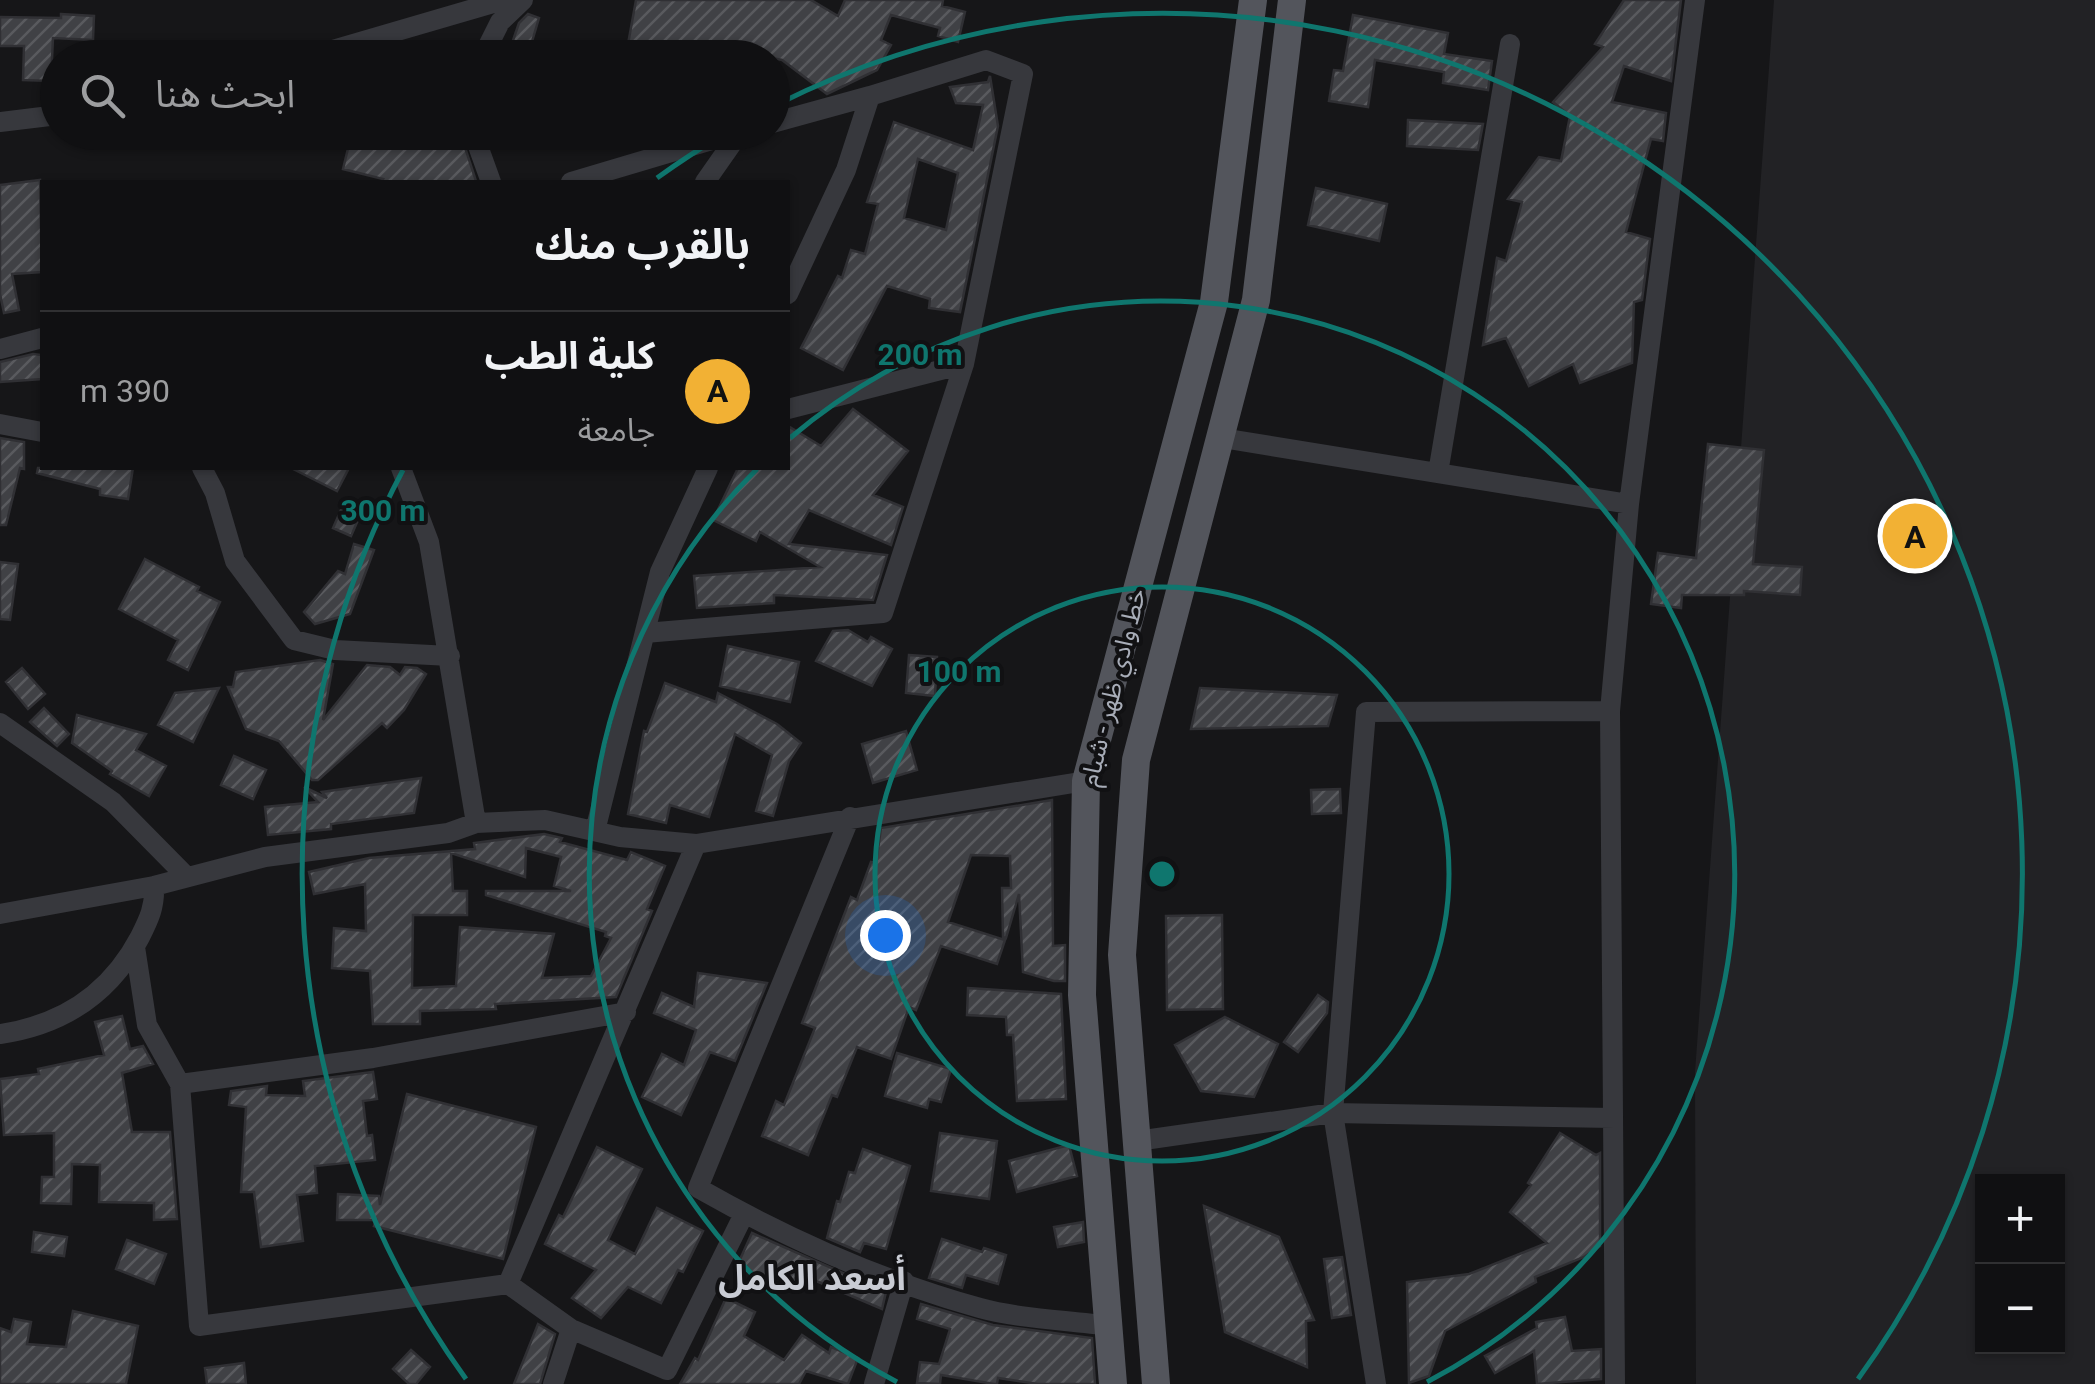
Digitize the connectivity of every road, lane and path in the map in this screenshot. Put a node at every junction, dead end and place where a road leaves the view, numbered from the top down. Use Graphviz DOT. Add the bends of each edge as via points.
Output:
graph roads {
  1 [pos="504,0"];
  2 [pos="522,0"];
  3 [pos="1252,0"];
  4 [pos="1292,0"];
  5 [pos="1695,0"];
  6 [pos="367,40"];
  7 [pos="491,40"];
  8 [pos="1510,44"];
  9 [pos="870,96"];
  10 [pos="40,116"];
  11 [pos="790,118"];
  12 [pos="0,122"];
  13 [pos="479,150"];
  14 [pos="679,150"];
  15 [pos="727,150"];
  16 [pos="490,180"];
  17 [pos="578,180"];
  18 [pos="706,180"];
  19 [pos="790,290"];
  20 [pos="40,338"];
  21 [pos="0,348"];
  22 [pos="964,364"];
  23 [pos="790,408"];
  24 [pos="0,424"];
  25 [pos="40,432"];
  26 [pos="1222,438"];
  27 [pos="203,470"];
  28 [pos="402,470"];
  29 [pos="707,470"];
  30 [pos="1438,473"];
  31 [pos="1629,504"];
  32 [pos="644,634"];
  33 [pos="450,656"];
  34 [pos="1610,712"];
  35 [pos="0,722"];
  36 [pos="1086,781"];
  37 [pos="850,817"];
  38 [pos="476,823"];
  39 [pos="595,831"];
  40 [pos="696,844"];
  41 [pos="188,877"];
  42 [pos="154,886"];
  43 [pos="0,914"];
  44 [pos="134,947"];
  45 [pos="626,1012"];
  46 [pos="0,1034"];
  47 [pos="180,1084"];
  48 [pos="1334,1113"];
  49 [pos="1613,1118"];
  50 [pos="1137,1140"];
  51 [pos="744,1214"];
  52 [pos="904,1281"];
  53 [pos="508,1284"];
  54 [pos="1108,1326"];
  55 [pos="571,1328"];
  56 [pos="553,1384"];
  57 [pos="874,1384"];
  58 [pos="1113,1384"];
  59 [pos="1156,1384"];
  60 [pos="1376,1384"];
  61 [pos="1615,1384"];
  1 -- 6 [label="street"];
  2 -- 7 [label="street"];
  3 -- 36 [label="main road, خط وادي ظهر - شبام" via="1214,302"];
  4 -- 26 [label="main road, خط وادي ظهر - شبام" via="1256,300"];
  5 -- 31 [label="street"];
  8 -- 30 [label="street"];
  9 -- 11 [label="street"];
  9 -- 19 [label="street" via="846,170"];
  9 -- 22 [label="street" via="986,60 1022,74"];
  10 -- 12 [label="street"];
  13 -- 16 [label="street"];
  14 -- 17 [label="street"];
  15 -- 18 [label="street"];
  20 -- 21 [label="street"];
  22 -- 23 [label="street"];
  22 -- 32 [label="street" via="883,613"];
  24 -- 25 [label="street"];
  26 -- 30 [label="street"];
  26 -- 50 [label="main road, خط وادي ظهر - شبام" via="1136,760 1122,955"];
  27 -- 33 [label="street" via="235,561 294,640 335,650"];
  28 -- 33 [label="street" via="428,542"];
  29 -- 32 [label="street" via="660,572"];
  30 -- 31 [label="street"];
  31 -- 34 [label="street"];
  32 -- 39 [label="street"];
  33 -- 38 [label="street"];
  34 -- 48 [label="street" via="1366,712"];
  34 -- 49 [label="street"];
  35 -- 41 [label="street" via="113,802"];
  36 -- 37 [label="street"];
  36 -- 54 [label="main road, خط وادي ظهر - شبام" via="1082,995"];
  37 -- 40 [label="street"];
  37 -- 51 [label="street" via="698,1188"];
  38 -- 39 [label="street" via="544,820"];
  38 -- 41 [label="street" via="448,833 264,857"];
  39 -- 40 [label="street"];
  40 -- 45 [label="street"];
  41 -- 42 [label="street"];
  42 -- 43 [label="street"];
  42 -- 44 [label="street" via="155,908"];
  44 -- 46 [label="street" via="108,983 73,1012"];
  44 -- 47 [label="street" via="148,1025"];
  45 -- 47 [label="street" via="374,1058"];
  45 -- 53 [label="street"];
  47 -- 53 [label="street" via="199,1326"];
  48 -- 49 [label="street"];
  48 -- 50 [label="street"];
  48 -- 60 [label="street"];
  49 -- 61 [label="street"];
  50 -- 59 [label="main road, خط وادي ظهر - شبام"];
  51 -- 52 [label="street"];
  51 -- 55 [label="street" via="667,1370"];
  52 -- 54 [label="street" via="982,1308"];
  52 -- 57 [label="street"];
  53 -- 55 [label="street"];
  54 -- 58 [label="main road, خط وادي ظهر - شبام"];
  55 -- 56 [label="street"];
}
